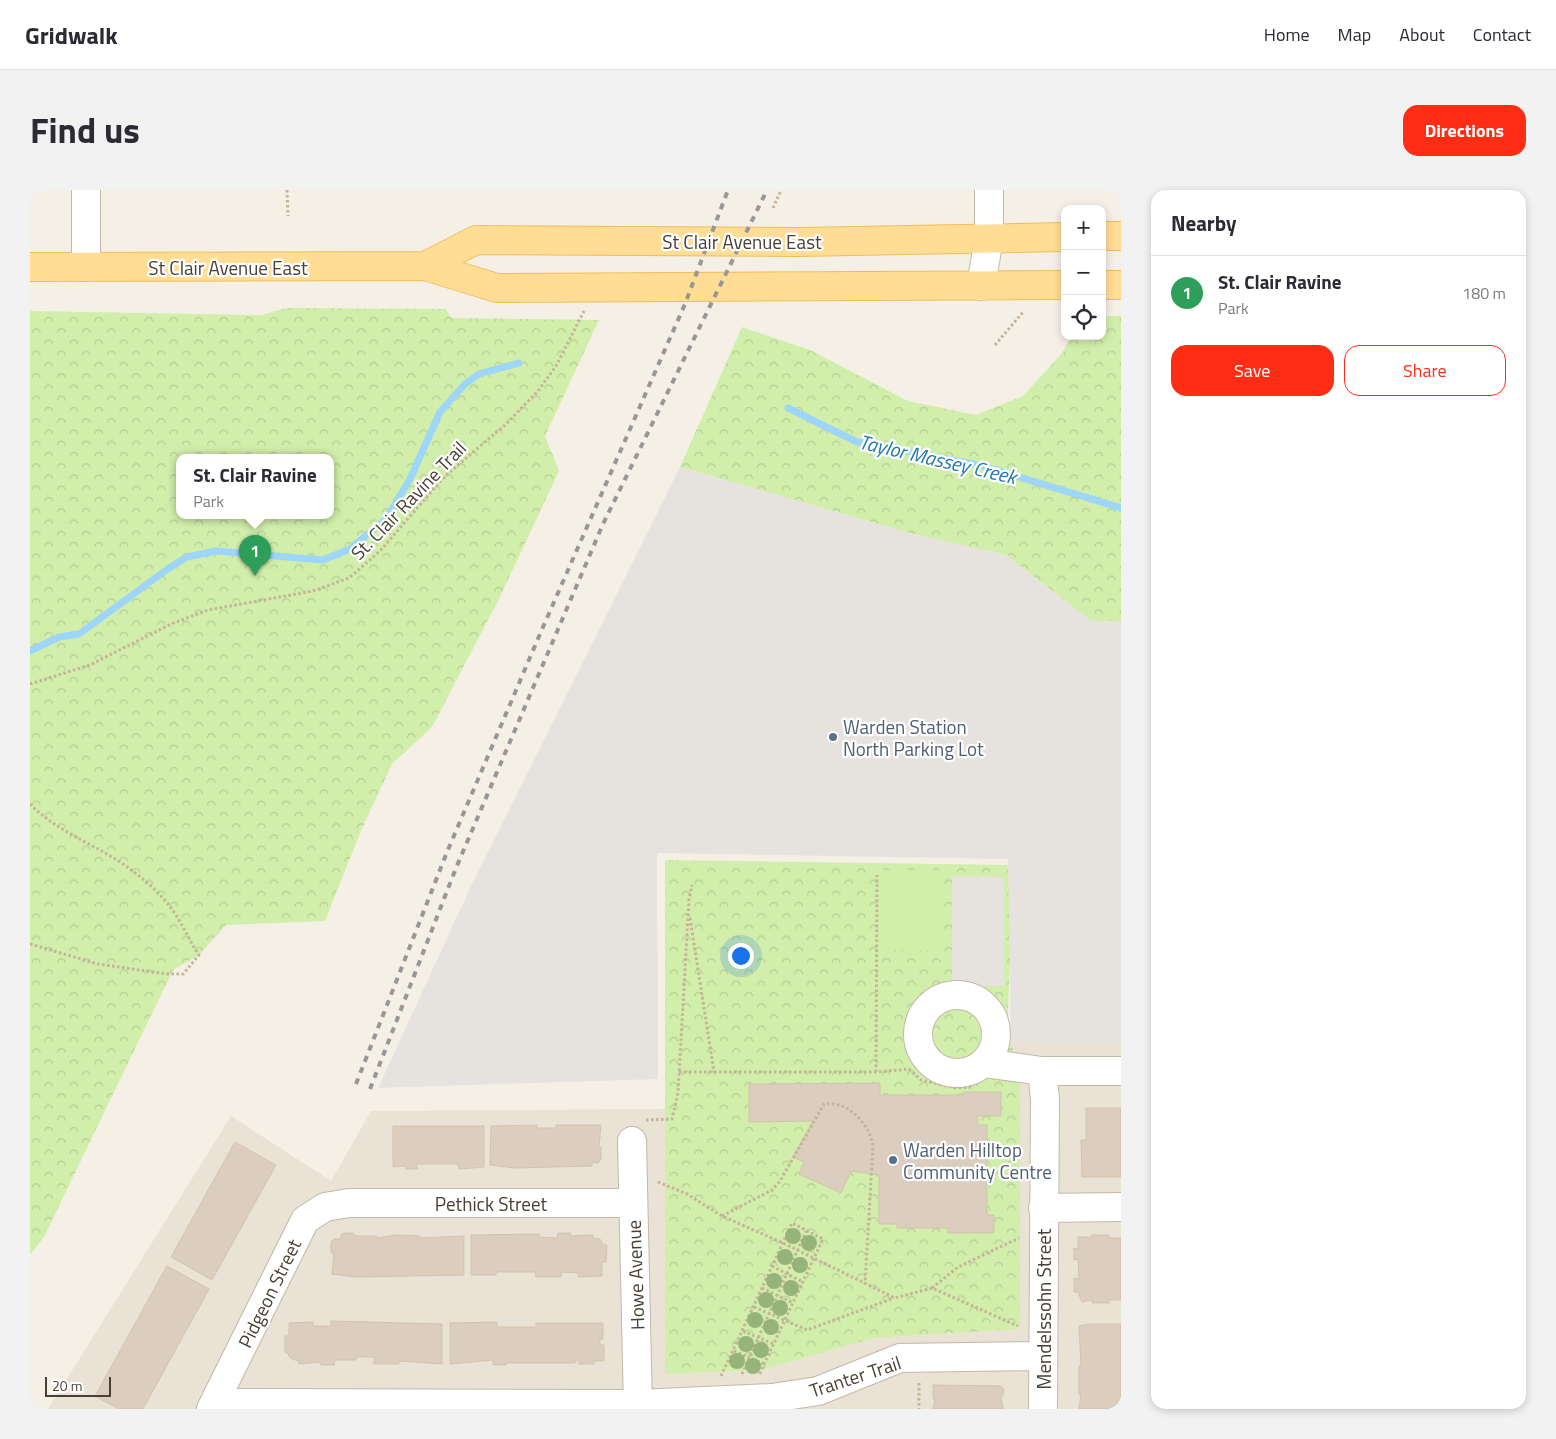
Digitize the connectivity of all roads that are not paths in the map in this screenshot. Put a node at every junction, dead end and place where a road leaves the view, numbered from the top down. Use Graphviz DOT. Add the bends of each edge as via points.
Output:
graph roads {
  1 [pos="86,190"];
  2 [pos="989,190"];
  3 [pos="1106,236"];
  4 [pos="1121,236"];
  5 [pos="1061,237"];
  6 [pos="989,238"];
  7 [pos="425,266"];
  8 [pos="30,267"];
  9 [pos="86,267"];
  10 [pos="1061,285"];
  11 [pos="1106,285"];
  12 [pos="1121,285"];
  13 [pos="981,286"];
  14 [pos="1042,1071"];
  15 [pos="1121,1071"];
  16 [pos="983,1075"];
  17 [pos="632,1140"];
  18 [pos="349,1203"];
  19 [pos="633,1203"];
  20 [pos="1121,1207"];
  21 [pos="1043,1208"];
  22 [pos="1042,1356"];
  23 [pos="767,1396"];
  24 [pos="213,1406"];
  25 [pos="639,1406"];
  26 [pos="1043,1409"];
  1 -- 9 [label="street"];
  2 -- 6 [label="street"];
  3 -- 4 [label="main road"];
  5 -- 6 [label="main road, St Clair Avenue East"];
  6 -- 7 [label="main road, St Clair Avenue East" via="799,242 476,240"];
  6 -- 13 [label="street"];
  7 -- 9 [label="main road, St Clair Avenue East"];
  7 -- 13 [label="main road, St Clair Avenue East" via="497,288"];
  8 -- 9 [label="main road, St Clair Avenue East"];
  10 -- 13 [label="main road, St Clair Avenue East"];
  11 -- 12 [label="main road"];
  14 -- 15 [label="street"];
  14 -- 16 [label="street"];
  14 -- 21 [label="street, Mendelssohn Street" via="1045,1099"];
  17 -- 19 [label="street, Howe Avenue"];
  18 -- 19 [label="street, Pethick Street"];
  18 -- 24 [label="street, Pidgeon Street" via="325,1207 305,1220"];
  19 -- 25 [label="street, Howe Avenue"];
  20 -- 21 [label="street, Mendelssohn Street"];
  21 -- 22 [label="street, Mendelssohn Street"];
  22 -- 23 [label="street, Tranter Trail" via="900,1358 818,1391"];
  22 -- 26 [label="street, Mendelssohn Street"];
  23 -- 25 [label="street, Tranter Trail"];
  24 -- 25 [label="street, Tranter Trail"];
}
